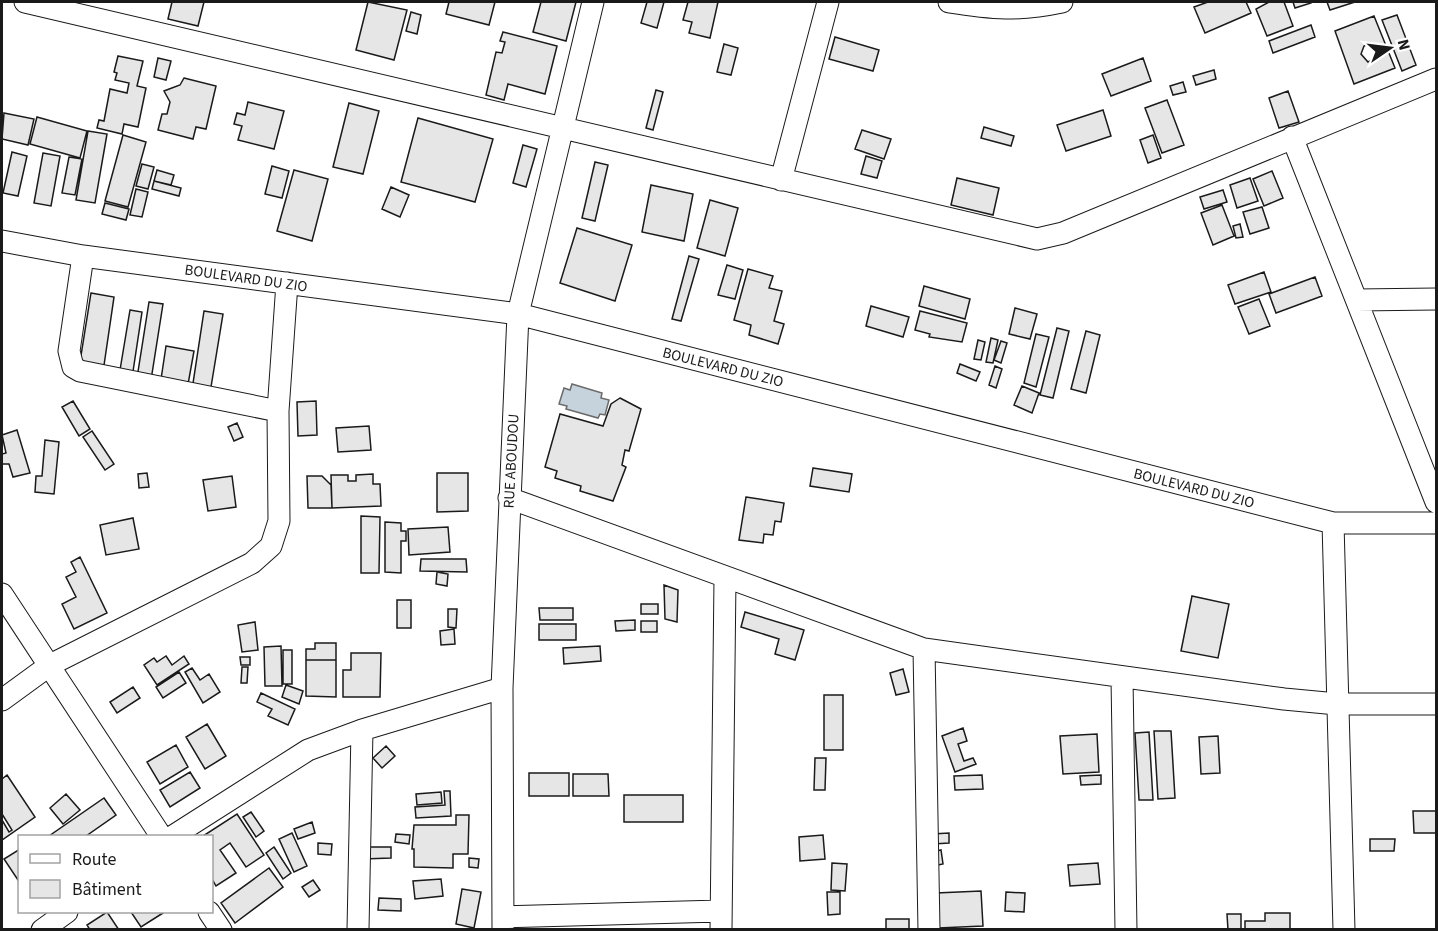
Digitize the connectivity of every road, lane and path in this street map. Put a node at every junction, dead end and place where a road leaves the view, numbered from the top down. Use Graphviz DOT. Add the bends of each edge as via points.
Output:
graph roads {
  1 [pos="25,2"];
  2 [pos="593,2"];
  3 [pos="828,2"];
  4 [pos="949,2"];
  5 [pos="1062,2"];
  6 [pos="1437,79"];
  7 [pos="564,127"];
  8 [pos="1292,137"];
  9 [pos="781,180"];
  10 [pos="2,241"];
  11 [pos="83,256"];
  12 [pos="287,283"];
  13 [pos="1437,299"];
  14 [pos="1357,300"];
  15 [pos="518,314"];
  16 [pos="278,411"];
  17 [pos="509,498"];
  18 [pos="1437,502"];
  19 [pos="1437,523"];
  20 [pos="1333,524"];
  21 [pos="725,578"];
  22 [pos="2,594"];
  23 [pos="924,649"];
  24 [pos="50,665"];
  25 [pos="1122,678"];
  26 [pos="502,688"];
  27 [pos="2,700"];
  28 [pos="1337,704"];
  29 [pos="1437,704"];
  30 [pos="362,730"];
  31 [pos="159,835"];
  32 [pos="176,835"];
  33 [pos="67,913"];
  34 [pos="210,913"];
  35 [pos="720,920"];
  36 [pos="503,923"];
  37 [pos="42,930"];
  38 [pos="221,930"];
  39 [pos="358,930"];
  40 [pos="929,930"];
  41 [pos="1126,930"];
  42 [pos="1344,930"];
  1 -- 7 [label="street"];
  2 -- 7 [label="street, RUE ABOUDOU"];
  3 -- 9 [label="street"];
  4 -- 5 [label="street" via="997,10"];
  6 -- 8 [label="street"];
  7 -- 9 [label="street"];
  7 -- 15 [label="street, RUE ABOUDOU"];
  8 -- 9 [label="street" via="1063,232 1037,239"];
  8 -- 14 [label="street"];
  10 -- 11 [label="street, BOULEVARD DU ZIO"];
  11 -- 12 [label="street, BOULEVARD DU ZIO"];
  11 -- 16 [label="street" via="69,351 73,367"];
  12 -- 15 [label="street, BOULEVARD DU ZIO"];
  12 -- 16 [label="street"];
  13 -- 14 [label="street"];
  14 -- 18 [label="street"];
  15 -- 17 [label="street, RUE ABOUDOU"];
  15 -- 20 [label="street, BOULEVARD DU ZIO"];
  16 -- 24 [label="street" via="279,521 277,534 263,556"];
  17 -- 21 [label="street"];
  17 -- 26 [label="street, RUE ABOUDOU"];
  19 -- 20 [label="street, BOULEVARD DU ZIO"];
  20 -- 28 [label="street"];
  21 -- 23 [label="street"];
  21 -- 35 [label="street"];
  22 -- 24 [label="street"];
  23 -- 25 [label="street"];
  23 -- 40 [label="street"];
  24 -- 27 [label="street"];
  24 -- 31 [label="street"];
  25 -- 28 [label="street"];
  25 -- 41 [label="street"];
  26 -- 30 [label="street"];
  26 -- 36 [label="street, RUE ABOUDOU"];
  28 -- 29 [label="street"];
  28 -- 42 [label="street"];
  30 -- 32 [label="street" via="296,756"];
  30 -- 39 [label="street"];
  33 -- 37 [label="street"];
  34 -- 38 [label="street"];
  35 -- 36 [label="street"];
}
